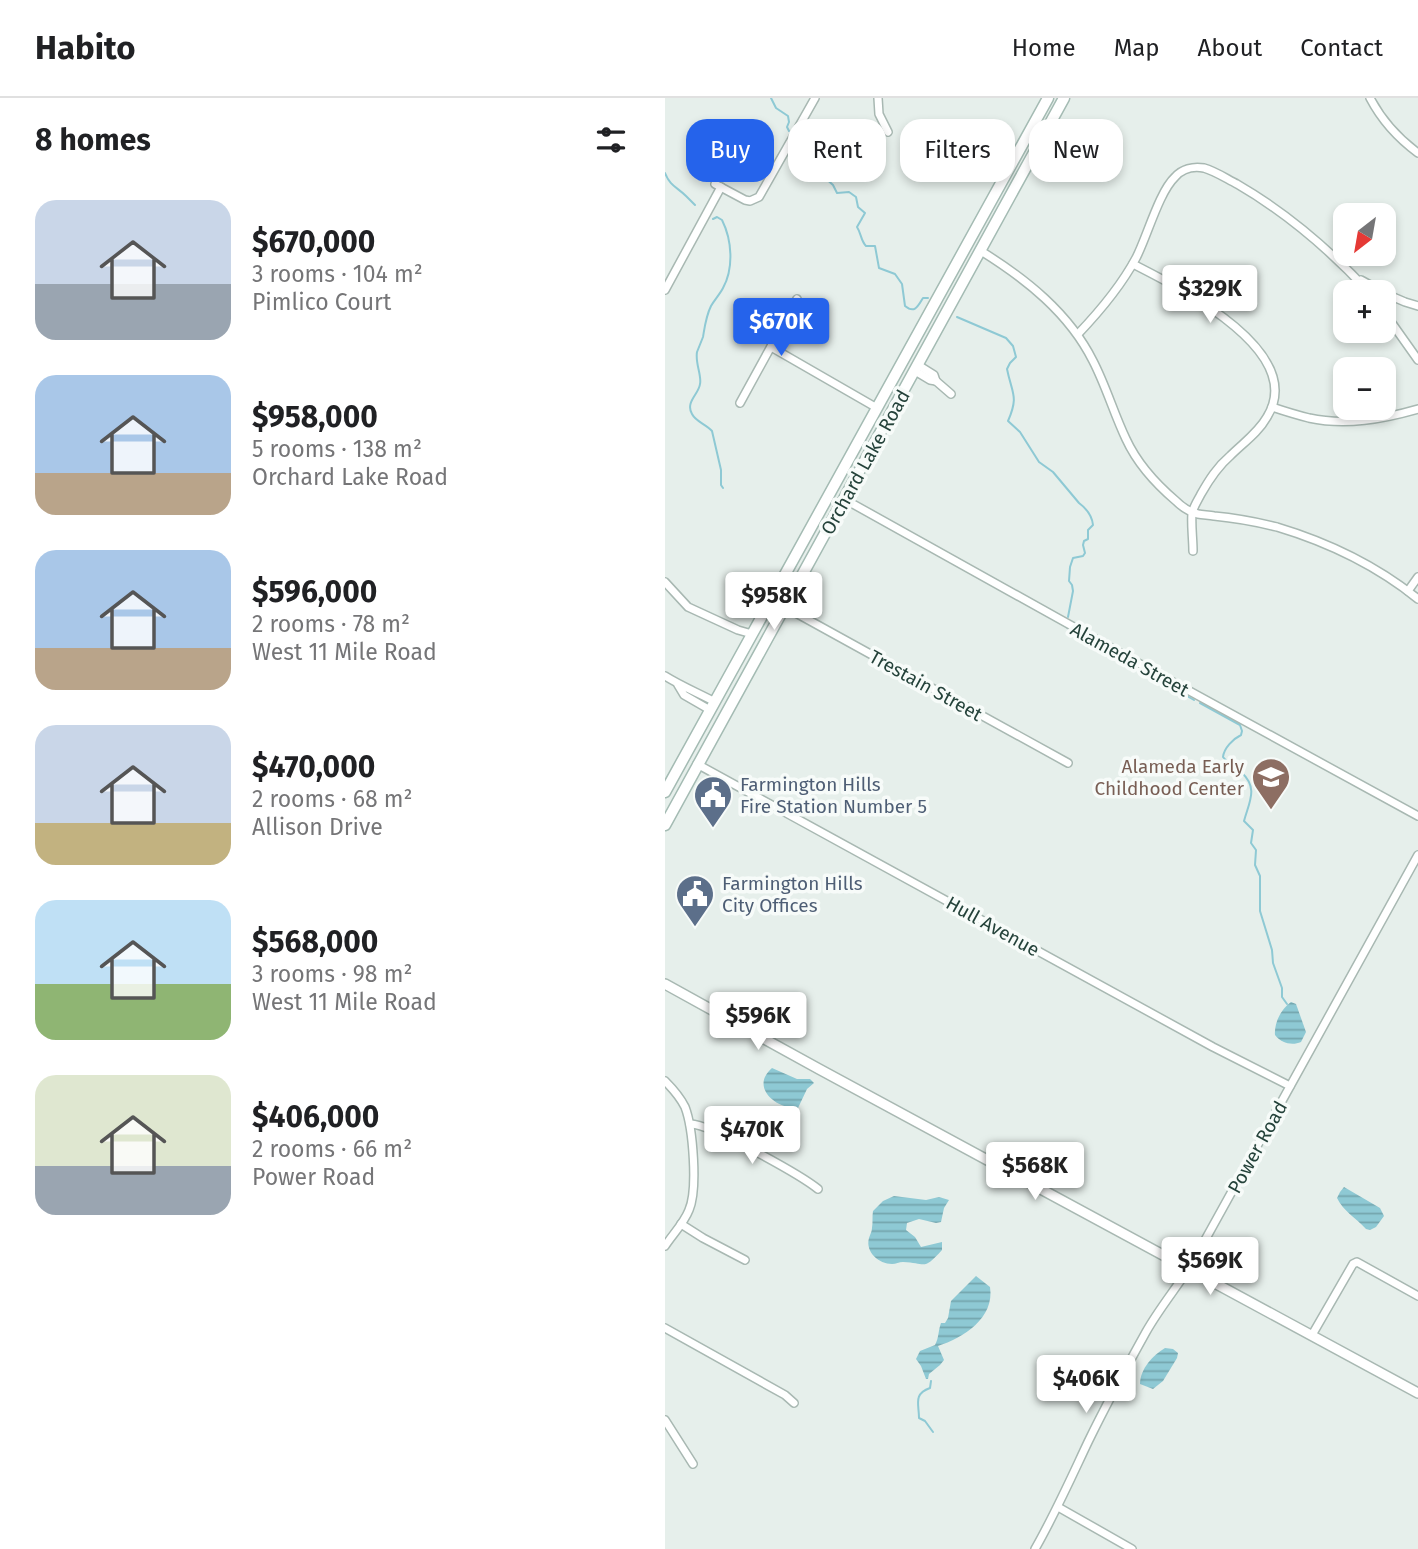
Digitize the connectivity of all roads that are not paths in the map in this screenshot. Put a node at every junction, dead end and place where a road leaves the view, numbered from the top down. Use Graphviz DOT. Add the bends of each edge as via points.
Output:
graph roads {
  1 [pos="815,98"];
  2 [pos="878,98"];
  3 [pos="1048,98"];
  4 [pos="1064,98"];
  5 [pos="1370,98"];
  6 [pos="888,132"];
  7 [pos="1418,153"];
  8 [pos="1015,158"];
  9 [pos="1015,173"];
  10 [pos="1002,182"];
  11 [pos="1019,183"];
  12 [pos="981,251"];
  13 [pos="1133,264"];
  14 [pos="1349,271"];
  15 [pos="952,272"];
  16 [pos="1358,280"];
  17 [pos="1362,280"];
  18 [pos="665,290"];
  19 [pos="1396,298"];
  20 [pos="797,299"];
  21 [pos="1418,306"];
  22 [pos="939,328"];
  23 [pos="1396,329"];
  24 [pos="1078,334"];
  25 [pos="771,347"];
  26 [pos="1418,360"];
  27 [pos="916,368"];
  28 [pos="951,394"];
  29 [pos="740,403"];
  30 [pos="1272,407"];
  31 [pos="877,408"];
  32 [pos="1418,409"];
  33 [pos="861,437"];
  34 [pos="870,453"];
  35 [pos="844,499"];
  36 [pos="823,505"];
  37 [pos="1192,512"];
  38 [pos="1193,551"];
  39 [pos="802,575"];
  40 [pos="1418,578"];
  41 [pos="665,582"];
  42 [pos="1408,591"];
  43 [pos="1418,599"];
  44 [pos="785,607"];
  45 [pos="752,634"];
  46 [pos="762,648"];
  47 [pos="665,676"];
  48 [pos="714,703"];
  49 [pos="1068,763"];
  50 [pos="697,765"];
  51 [pos="665,791"];
  52 [pos="680,798"];
  53 [pos="1418,816"];
  54 [pos="666,817"];
  55 [pos="1418,855"];
  56 [pos="666,986"];
  57 [pos="665,1081"];
  58 [pos="1290,1086"];
  59 [pos="690,1125"];
  60 [pos="818,1189"];
  61 [pos="681,1224"];
  62 [pos="665,1246"];
  63 [pos="745,1260"];
  64 [pos="1189,1269"];
  65 [pos="1418,1296"];
  66 [pos="665,1328"];
  67 [pos="1312,1335"];
  68 [pos="1418,1393"];
  69 [pos="794,1403"];
  70 [pos="665,1420"];
  71 [pos="693,1464"];
  72 [pos="1058,1507"];
  73 [pos="1035,1549"];
  74 [pos="1132,1549"];
  1 -- 18 [label="street" via="759,197 745,200 718,186"];
  2 -- 6 [label="street" via="879,114"];
  3 -- 8 [label="main road, Orchard Lake Road"];
  4 -- 11 [label="main road, Orchard Lake Road"];
  5 -- 7 [label="street" via="1392,129"];
  9 -- 11 [label="main road"];
  10 -- 15 [label="main road, Orchard Lake Road"];
  11 -- 12 [label="main road, Orchard Lake Road"];
  12 -- 22 [label="main road, Orchard Lake Road"];
  12 -- 24 [label="street" via="1034,287"];
  13 -- 14 [label="street" via="1168,185 1183,170 1197,167 1256,195 1317,240"];
  13 -- 24 [label="street"];
  13 -- 30 [label="street" via="1211,309 1258,349 1273,378 1276,400"];
  14 -- 16 [label="street"];
  14 -- 17 [label="street"];
  15 -- 22 [label="main road" via="951,284 932,318"];
  15 -- 31 [label="main road, Orchard Lake Road"];
  19 -- 21 [label="street"];
  20 -- 25 [label="street"];
  22 -- 27 [label="main road, Orchard Lake Road"];
  23 -- 26 [label="street"];
  24 -- 37 [label="street" via="1136,456 1165,492"];
  25 -- 29 [label="street"];
  25 -- 31 [label="street"];
  27 -- 28 [label="street"];
  27 -- 34 [label="main road, Orchard Lake Road"];
  30 -- 32 [label="street" via="1311,419 1345,422"];
  30 -- 37 [label="street" via="1257,432 1209,479"];
  31 -- 33 [label="main road, Orchard Lake Road"];
  33 -- 34 [label="main road" via="870,443"];
  33 -- 36 [label="main road, Orchard Lake Road"];
  34 -- 35 [label="main road, Orchard Lake Road"];
  35 -- 39 [label="main road, Orchard Lake Road"];
  35 -- 53 [label="street, Alameda Street"];
  36 -- 39 [label="main road" via="817,527 795,566"];
  36 -- 45 [label="main road, Orchard Lake Road"];
  37 -- 38 [label="street"];
  37 -- 42 [label="street" via="1275,527 1314,540"];
  39 -- 44 [label="main road, Orchard Lake Road"];
  40 -- 42 [label="street"];
  41 -- 45 [label="street" via="688,607"];
  42 -- 43 [label="street"];
  44 -- 46 [label="main road, Orchard Lake Road"];
  44 -- 49 [label="street, Trestain Street"];
  45 -- 46 [label="main road" via="760,638"];
  45 -- 48 [label="main road, Orchard Lake Road"];
  46 -- 50 [label="main road, Orchard Lake Road"];
  47 -- 48 [label="street" via="684,695"];
  48 -- 50 [label="main road" via="712,718 689,758 689,763"];
  48 -- 51 [label="main road, Orchard Lake Road"];
  50 -- 52 [label="main road, Orchard Lake Road"];
  50 -- 58 [label="street, Hull Avenue"];
  51 -- 52 [label="main road"];
  52 -- 54 [label="main road, Orchard Lake Road"];
  55 -- 58 [label="street, Power Road"];
  56 -- 64 [label="street"];
  57 -- 59 [label="street" via="680,1098"];
  58 -- 64 [label="street, Power Road"];
  59 -- 60 [label="street" via="702,1126"];
  59 -- 61 [label="street" via="693,1191"];
  61 -- 62 [label="street"];
  61 -- 63 [label="street"];
  64 -- 67 [label="street"];
  64 -- 72 [label="street, Power Road" via="1149,1326"];
  65 -- 67 [label="street" via="1357,1262"];
  66 -- 69 [label="street"];
  67 -- 68 [label="street"];
  70 -- 71 [label="street"];
  72 -- 73 [label="street, Power Road"];
  72 -- 74 [label="street"];
}
